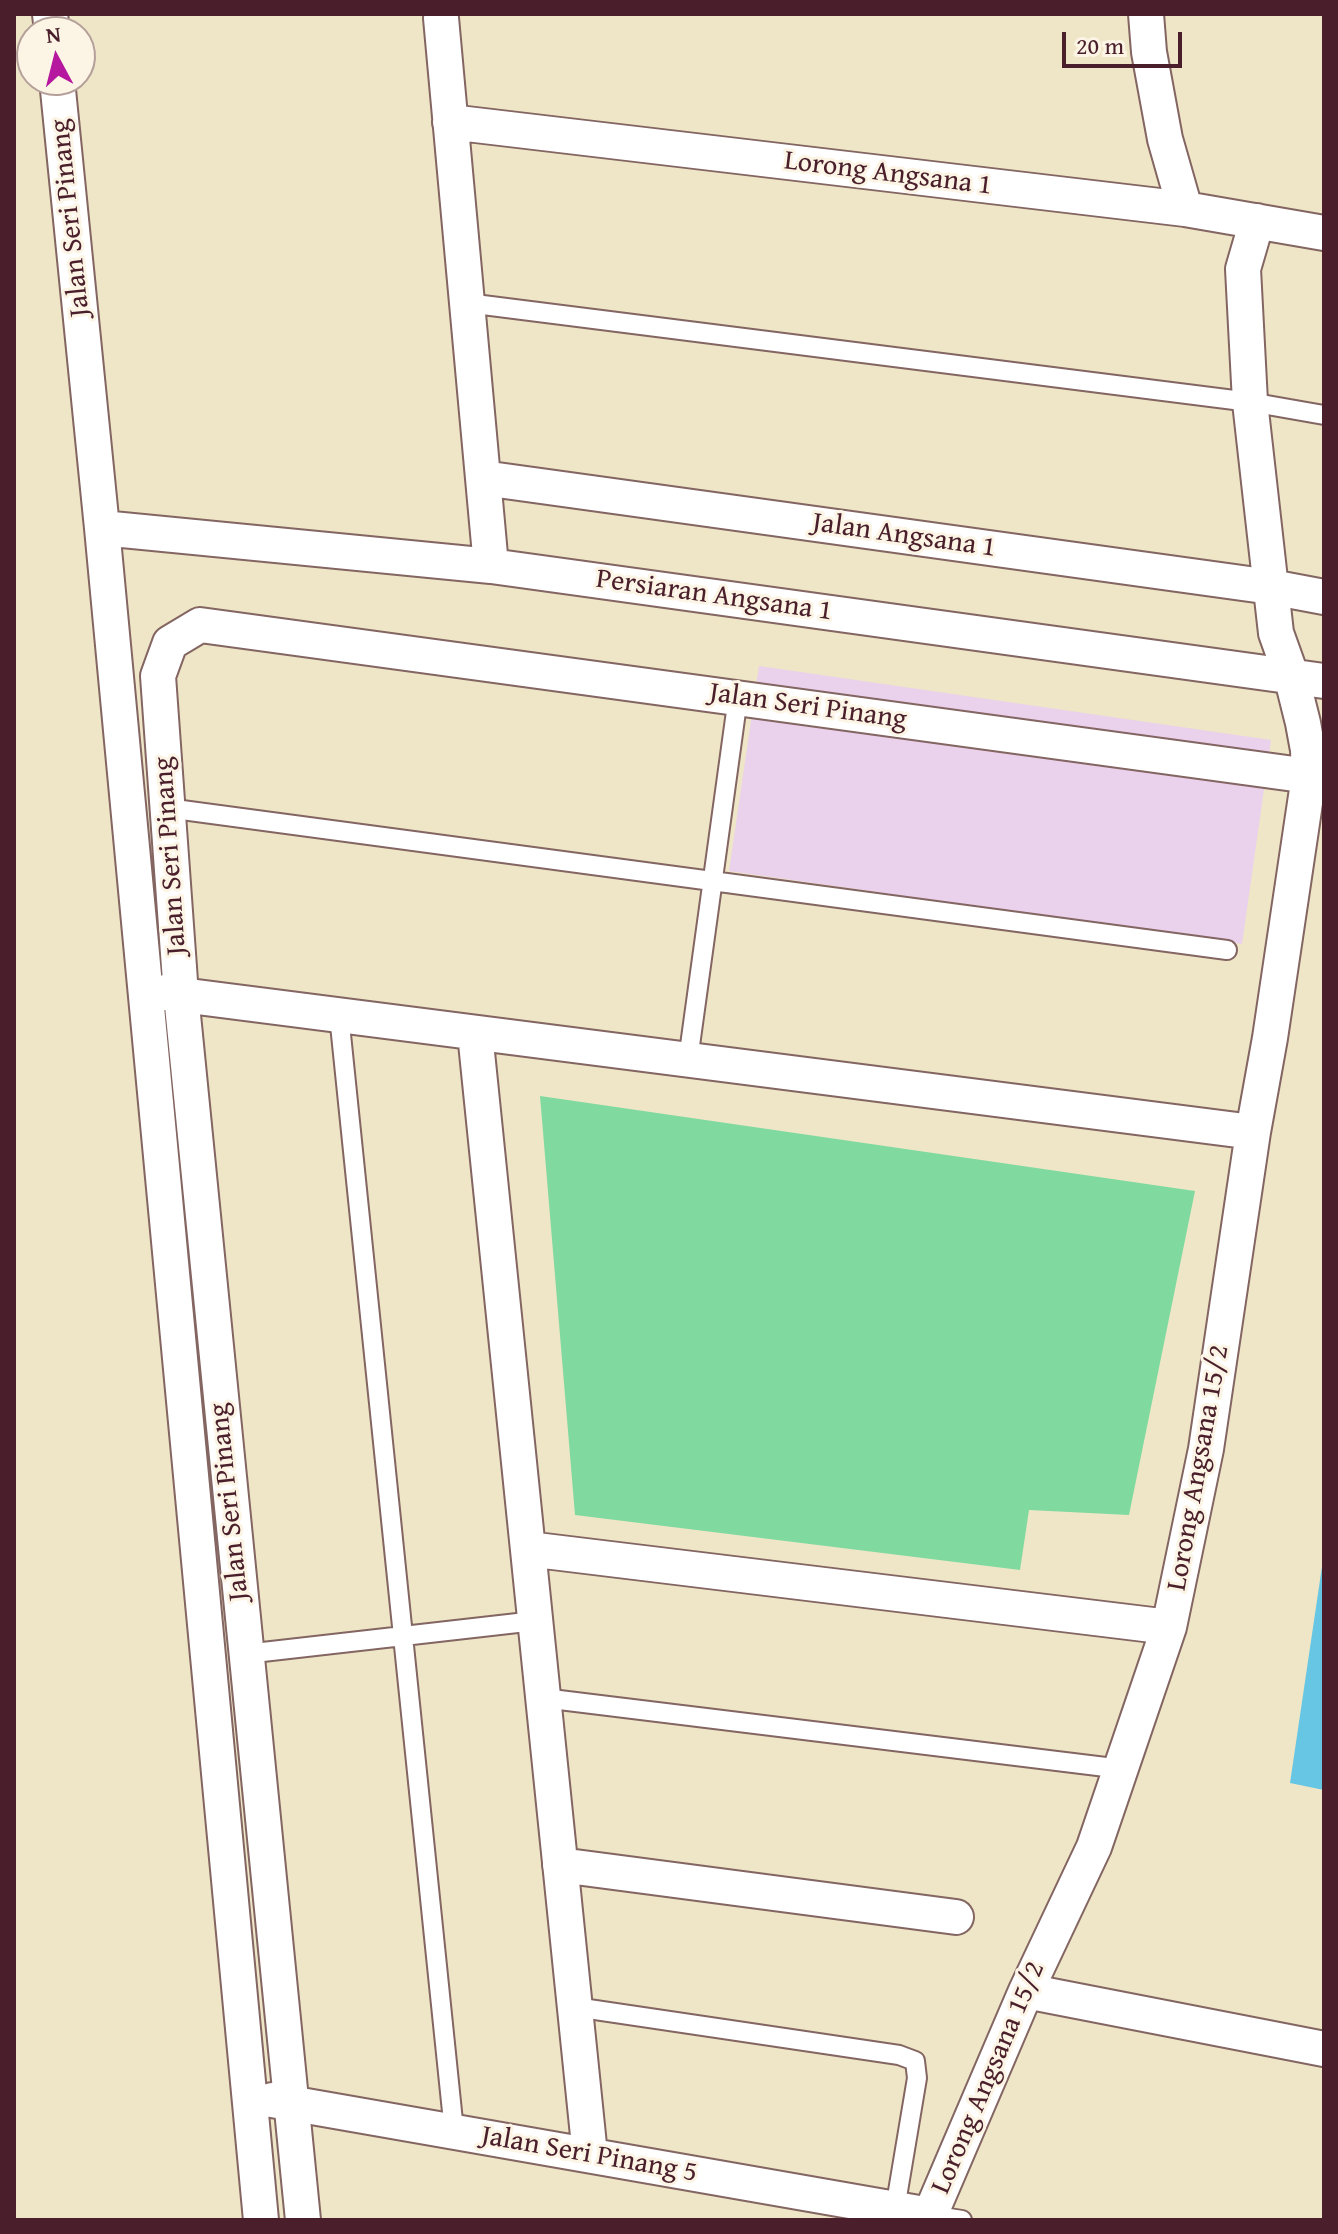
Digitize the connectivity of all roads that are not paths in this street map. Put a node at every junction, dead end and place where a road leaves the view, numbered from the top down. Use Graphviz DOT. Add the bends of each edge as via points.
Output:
graph roads {
  1 [pos="1146,14"];
  2 [pos="441,18"];
  3 [pos="59,96"];
  4 [pos="450,122"];
  5 [pos="1185,209"];
  6 [pos="1257,221"];
  7 [pos="1324,233"];
  8 [pos="467,303"];
  9 [pos="1250,402"];
  10 [pos="1324,415"];
  11 [pos="483,478"];
  12 [pos="102,528"];
  13 [pos="491,566"];
  14 [pos="1271,587"];
  15 [pos="1324,597"];
  16 [pos="1308,678"];
  17 [pos="738,697"];
  18 [pos="1309,776"];
  19 [pos="167,808"];
  20 [pos="713,881"];
  21 [pos="1227,950"];
  22 [pos="144,990"];
  23 [pos="181,995"];
  24 [pos="339,1015"];
  25 [pos="475,1033"];
  26 [pos="688,1060"];
  27 [pos="1253,1132"];
  28 [pos="528,1549"];
  29 [pos="535,1621"];
  30 [pos="1169,1627"];
  31 [pos="402,1636"];
  32 [pos="245,1654"];
  33 [pos="543,1698"];
  34 [pos="1122,1769"];
  35 [pos="560,1865"];
  36 [pos="956,1917"];
  37 [pos="1026,1991"];
  38 [pos="575,2007"];
  39 [pos="1324,2049"];
  40 [pos="249,2095"];
  41 [pos="291,2104"];
  42 [pos="454,2131"];
  43 [pos="590,2155"];
  44 [pos="895,2209"];
  45 [pos="940,2218"];
  46 [pos="261,2220"];
  47 [pos="303,2220"];
  1 -- 5 [label="street" via="1165,139"];
  2 -- 4 [label="street"];
  3 -- 12 [label="street, Jalan Seri Pinang"];
  4 -- 5 [label="street, Lorong Angsana 1"];
  4 -- 8 [label="street"];
  5 -- 6 [label="street, Lorong Angsana 1"];
  6 -- 7 [label="street, Lorong Angsana 1"];
  6 -- 9 [label="street, Lorong Angsana 15/2" via="1243,269"];
  8 -- 9 [label="lane"];
  8 -- 11 [label="street"];
  9 -- 10 [label="lane"];
  9 -- 14 [label="street, Lorong Angsana 15/2"];
  11 -- 13 [label="street"];
  11 -- 14 [label="street, Jalan Angsana 1"];
  12 -- 13 [label="street, Persiaran Angsana 1"];
  12 -- 22 [label="street, Jalan Seri Pinang"];
  13 -- 16 [label="street, Persiaran Angsana 1"];
  14 -- 15 [label="street, Jalan Angsana 1"];
  14 -- 16 [label="street, Lorong Angsana 15/2" via="1276,633"];
  16 -- 18 [label="street, Lorong Angsana 15/2"];
  17 -- 18 [label="street, Jalan Seri Pinang"];
  17 -- 19 [label="street, Jalan Seri Pinang" via="200,625 170,643 158,676"];
  17 -- 20 [label="lane"];
  18 -- 27 [label="street, Lorong Angsana 15/2"];
  19 -- 20 [label="lane"];
  19 -- 23 [label="street, Jalan Seri Pinang"];
  20 -- 21 [label="lane"];
  20 -- 26 [label="lane"];
  22 -- 23 [label="street"];
  22 -- 40 [label="street, Jalan Seri Pinang"];
  23 -- 24 [label="street"];
  23 -- 32 [label="street, Jalan Seri Pinang"];
  24 -- 25 [label="street"];
  24 -- 31 [label="lane"];
  25 -- 26 [label="street"];
  25 -- 28 [label="street"];
  26 -- 27 [label="street"];
  27 -- 30 [label="street, Lorong Angsana 15/2" via="1206,1449"];
  28 -- 29 [label="street"];
  28 -- 30 [label="street"];
  29 -- 31 [label="lane"];
  29 -- 33 [label="street"];
  30 -- 34 [label="street, Lorong Angsana 15/2"];
  31 -- 32 [label="lane"];
  31 -- 42 [label="lane"];
  32 -- 41 [label="street, Jalan Seri Pinang"];
  33 -- 34 [label="lane"];
  33 -- 35 [label="street"];
  34 -- 37 [label="street, Lorong Angsana 15/2" via="1094,1847"];
  35 -- 36 [label="street"];
  35 -- 38 [label="street"];
  37 -- 39 [label="street"];
  37 -- 45 [label="street, Lorong Angsana 15/2"];
  38 -- 43 [label="street"];
  38 -- 44 [label="lane" via="915,2061 917,2078"];
  40 -- 41 [label="street, Jalan Seri Pinang 5"];
  40 -- 46 [label="street, Jalan Seri Pinang"];
  41 -- 42 [label="street, Jalan Seri Pinang 5"];
  41 -- 47 [label="street, Jalan Seri Pinang"];
  42 -- 43 [label="street, Jalan Seri Pinang 5"];
  43 -- 44 [label="street, Jalan Seri Pinang 5"];
  44 -- 45 [label="street, Jalan Seri Pinang 5"];
}
